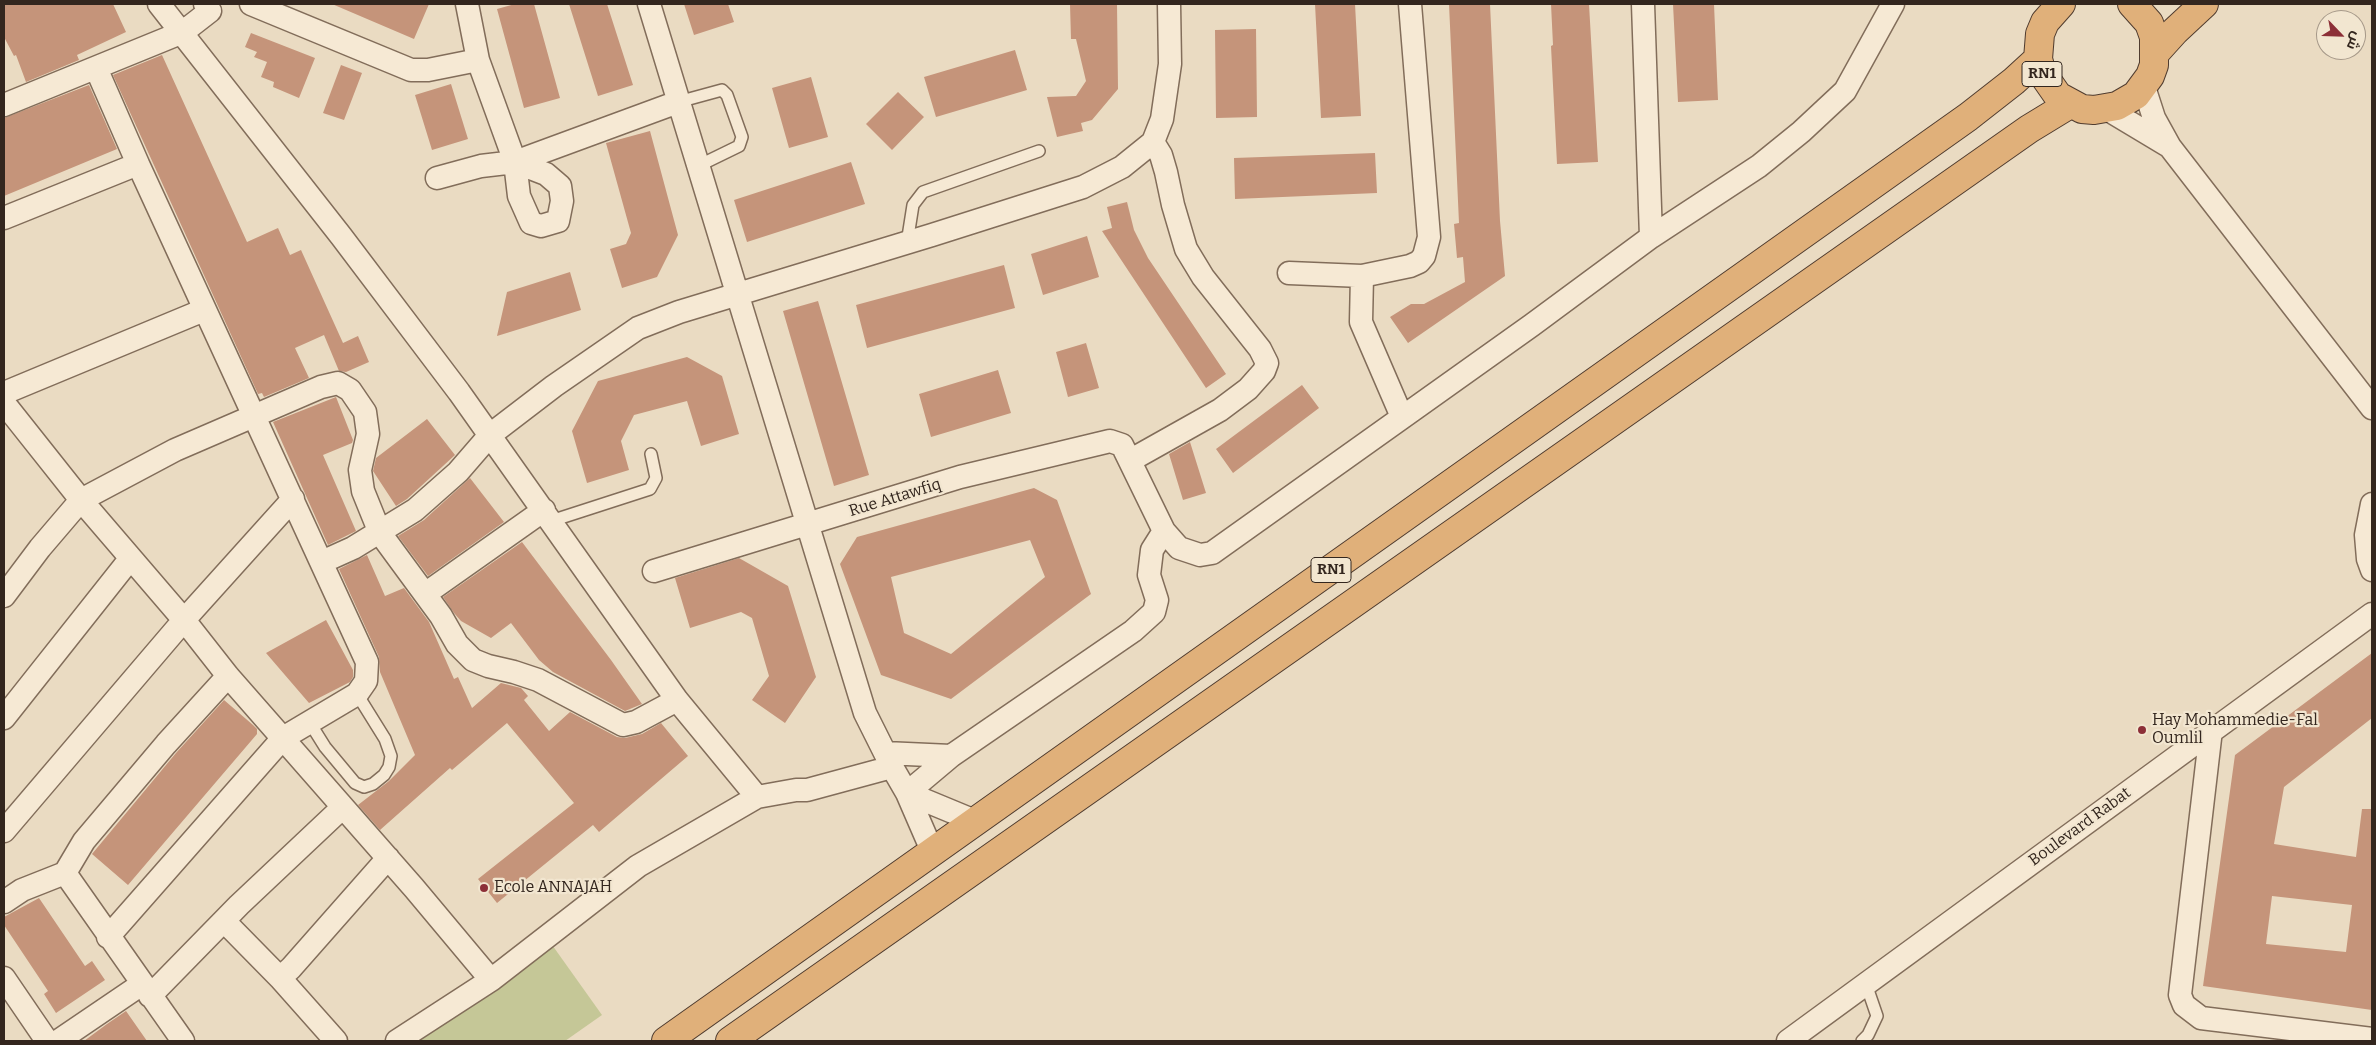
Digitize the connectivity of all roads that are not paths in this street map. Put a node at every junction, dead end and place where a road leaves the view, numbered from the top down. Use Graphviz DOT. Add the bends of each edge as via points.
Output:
graph roads {
  1 [pos="159,4"];
  2 [pos="251,4"];
  3 [pos="467,4"];
  4 [pos="649,4"];
  5 [pos="1169,4"];
  6 [pos="1410,4"];
  7 [pos="1643,4"];
  8 [pos="1893,4"];
  9 [pos="2132,4"];
  10 [pos="2204,4"];
  11 [pos="211,6"];
  12 [pos="2049,10"];
  13 [pos="183,32"];
  14 [pos="2156,52"];
  15 [pos="2038,59"];
  16 [pos="478,60"];
  17 [pos="96,68"];
  18 [pos="2144,87"];
  19 [pos="678,102"];
  20 [pos="4,104"];
  21 [pos="2070,104"];
  22 [pos="2107,110"];
  23 [pos="1153,142"];
  24 [pos="2170,147"];
  25 [pos="1039,151"];
  26 [pos="516,162"];
  27 [pos="138,164"];
  28 [pos="698,166"];
  29 [pos="437,178"];
  30 [pos="4,218"];
  31 [pos="1651,238"];
  32 [pos="907,243"];
  33 [pos="1289,273"];
  34 [pos="1362,276"];
  35 [pos="739,294"];
  36 [pos="204,310"];
  37 [pos="4,393"];
  38 [pos="4,403"];
  39 [pos="2372,408"];
  40 [pos="254,416"];
  41 [pos="1402,417"];
  42 [pos="490,434"];
  43 [pos="651,454"];
  44 [pos="1130,460"];
  45 [pos="81,500"];
  46 [pos="293,500"];
  47 [pos="2372,504"];
  48 [pos="547,515"];
  49 [pos="809,524"];
  50 [pos="1164,531"];
  51 [pos="380,533"];
  52 [pos="130,559"];
  53 [pos="322,562"];
  54 [pos="2372,570"];
  55 [pos="654,571"];
  56 [pos="425,594"];
  57 [pos="4,596"];
  58 [pos="2372,614"];
  59 [pos="184,620"];
  60 [pos="228,676"];
  61 [pos="357,694"];
  62 [pos="677,700"];
  63 [pos="4,718"];
  64 [pos="310,723"];
  65 [pos="2212,730"];
  66 [pos="284,738"];
  67 [pos="951,756"];
  68 [pos="888,760"];
  69 [pos="907,793"];
  70 [pos="757,797"];
  71 [pos="343,807"];
  72 [pos="977,822"];
  73 [pos="4,831"];
  74 [pos="933,853"];
  75 [pos="388,858"];
  76 [pos="65,873"];
  77 [pos="4,902"];
  78 [pos="224,921"];
  79 [pos="108,937"];
  80 [pos="4,978"];
  81 [pos="280,978"];
  82 [pos="491,980"];
  83 [pos="1866,984"];
  84 [pos="146,990"];
  85 [pos="2372,1039"];
  86 [pos="47,1041"];
  87 [pos="58,1041"];
  88 [pos="183,1041"];
  89 [pos="336,1041"];
  90 [pos="397,1041"];
  91 [pos="666,1041"];
  92 [pos="730,1041"];
  93 [pos="1788,1041"];
  94 [pos="1862,1041"];
  1 -- 13 [label="street"];
  2 -- 16 [label="street" via="411,70 428,70"];
  3 -- 16 [label="street"];
  4 -- 19 [label="street"];
  5 -- 23 [label="street" via="1170,64 1162,119"];
  6 -- 34 [label="street" via="1428,246 1419,262"];
  7 -- 31 [label="street"];
  8 -- 31 [label="street" via="1857,72 1838,98 1758,166"];
  9 -- 14 [label="highway, RN1" via="2149,23"];
  10 -- 14 [label="highway, RN1"];
  11 -- 13 [label="street"];
  12 -- 15 [label="highway, RN1" via="2038,46"];
  13 -- 17 [label="street"];
  13 -- 42 [label="street"];
  14 -- 18 [label="highway, RN1"];
  15 -- 21 [label="highway, RN1" via="2048,85"];
  15 -- 72 [label="highway, RN1" via="1968,117"];
  16 -- 26 [label="street"];
  17 -- 20 [label="street"];
  17 -- 27 [label="street"];
  18 -- 22 [label="highway, RN1" via="2127,102"];
  18 -- 24 [label="street" via="2154,118"];
  19 -- 26 [label="street"];
  19 -- 28 [label="street"];
  19 -- 28 [label="lane" via="722,90 742,137 739,146"];
  21 -- 22 [label="highway, RN1" via="2082,109"];
  21 -- 92 [label="highway, RN1" via="2029,129"];
  22 -- 24 [label="street"];
  23 -- 32 [label="street" via="1122,167 1083,186"];
  23 -- 44 [label="street" via="1161,155 1186,249 1267,363 1248,389 1220,410"];
  24 -- 39 [label="street"];
  25 -- 32 [label="lane" via="923,192 913,205"];
  26 -- 29 [label="street" via="480,166"];
  27 -- 30 [label="street"];
  27 -- 36 [label="street"];
  28 -- 35 [label="street"];
  31 -- 41 [label="street"];
  32 -- 35 [label="street"];
  33 -- 34 [label="street"];
  34 -- 41 [label="street" via="1361,322"];
  35 -- 42 [label="street" via="638,328"];
  35 -- 49 [label="street"];
  36 -- 37 [label="street"];
  36 -- 40 [label="street"];
  38 -- 45 [label="street"];
  40 -- 45 [label="street" via="175,450"];
  40 -- 46 [label="street"];
  40 -- 51 [label="street" via="321,387 338,383 350,390 365,412 368,434 360,470 363,492"];
  41 -- 50 [label="street" via="1212,553 1200,555 1179,548"];
  42 -- 48 [label="street"];
  42 -- 51 [label="street" via="437,492"];
  43 -- 48 [label="lane" via="656,478 650,490"];
  44 -- 49 [label="street, Rue Attawfiq" via="1122,445 1116,442 1094,444 960,478"];
  44 -- 50 [label="street"];
  45 -- 52 [label="street"];
  45 -- 57 [label="street"];
  46 -- 53 [label="street"];
  46 -- 59 [label="street"];
  47 -- 54 [label="street" via="2366,535"];
  48 -- 56 [label="street"];
  48 -- 62 [label="street"];
  49 -- 55 [label="street, Rue Attawfiq"];
  49 -- 68 [label="street" via="865,713"];
  50 -- 67 [label="street" via="1152,550 1149,575 1157,600 1154,612 1133,631"];
  51 -- 53 [label="street"];
  51 -- 56 [label="street"];
  52 -- 59 [label="street"];
  52 -- 63 [label="street"];
  53 -- 61 [label="street" via="367,662 366,681"];
  56 -- 62 [label="street" via="457,644 473,660 538,680 615,723 631,724"];
  58 -- 65 [label="street, Boulevard Rabat"];
  59 -- 60 [label="street"];
  59 -- 73 [label="street"];
  60 -- 66 [label="street"];
  60 -- 76 [label="street" via="84,841"];
  61 -- 64 [label="street"];
  61 -- 64 [label="lane" via="385,739 391,756 384,775 373,784 364,787 355,783"];
  62 -- 70 [label="street"];
  64 -- 66 [label="street"];
  65 -- 83 [label="street, Boulevard Rabat"];
  65 -- 85 [label="street" via="2180,995 2184,1005 2201,1018"];
  66 -- 71 [label="street"];
  66 -- 79 [label="street"];
  67 -- 68 [label="street"];
  67 -- 69 [label="street"];
  68 -- 69 [label="street"];
  68 -- 70 [label="street" via="807,790"];
  69 -- 72 [label="street"];
  69 -- 74 [label="street"];
  70 -- 82 [label="street" via="638,866"];
  71 -- 75 [label="street"];
  71 -- 78 [label="street"];
  72 -- 74 [label="highway, RN1"];
  74 -- 91 [label="highway, RN1"];
  75 -- 81 [label="street"];
  75 -- 82 [label="street"];
  76 -- 77 [label="street" via="22,890"];
  76 -- 79 [label="street"];
  78 -- 81 [label="street"];
  78 -- 84 [label="street"];
  79 -- 84 [label="street"];
  80 -- 86 [label="street"];
  81 -- 89 [label="street"];
  82 -- 90 [label="street"];
  83 -- 93 [label="street, Boulevard Rabat"];
  83 -- 94 [label="lane" via="1876,1016"];
  84 -- 87 [label="street"];
  84 -- 88 [label="street"];
}
